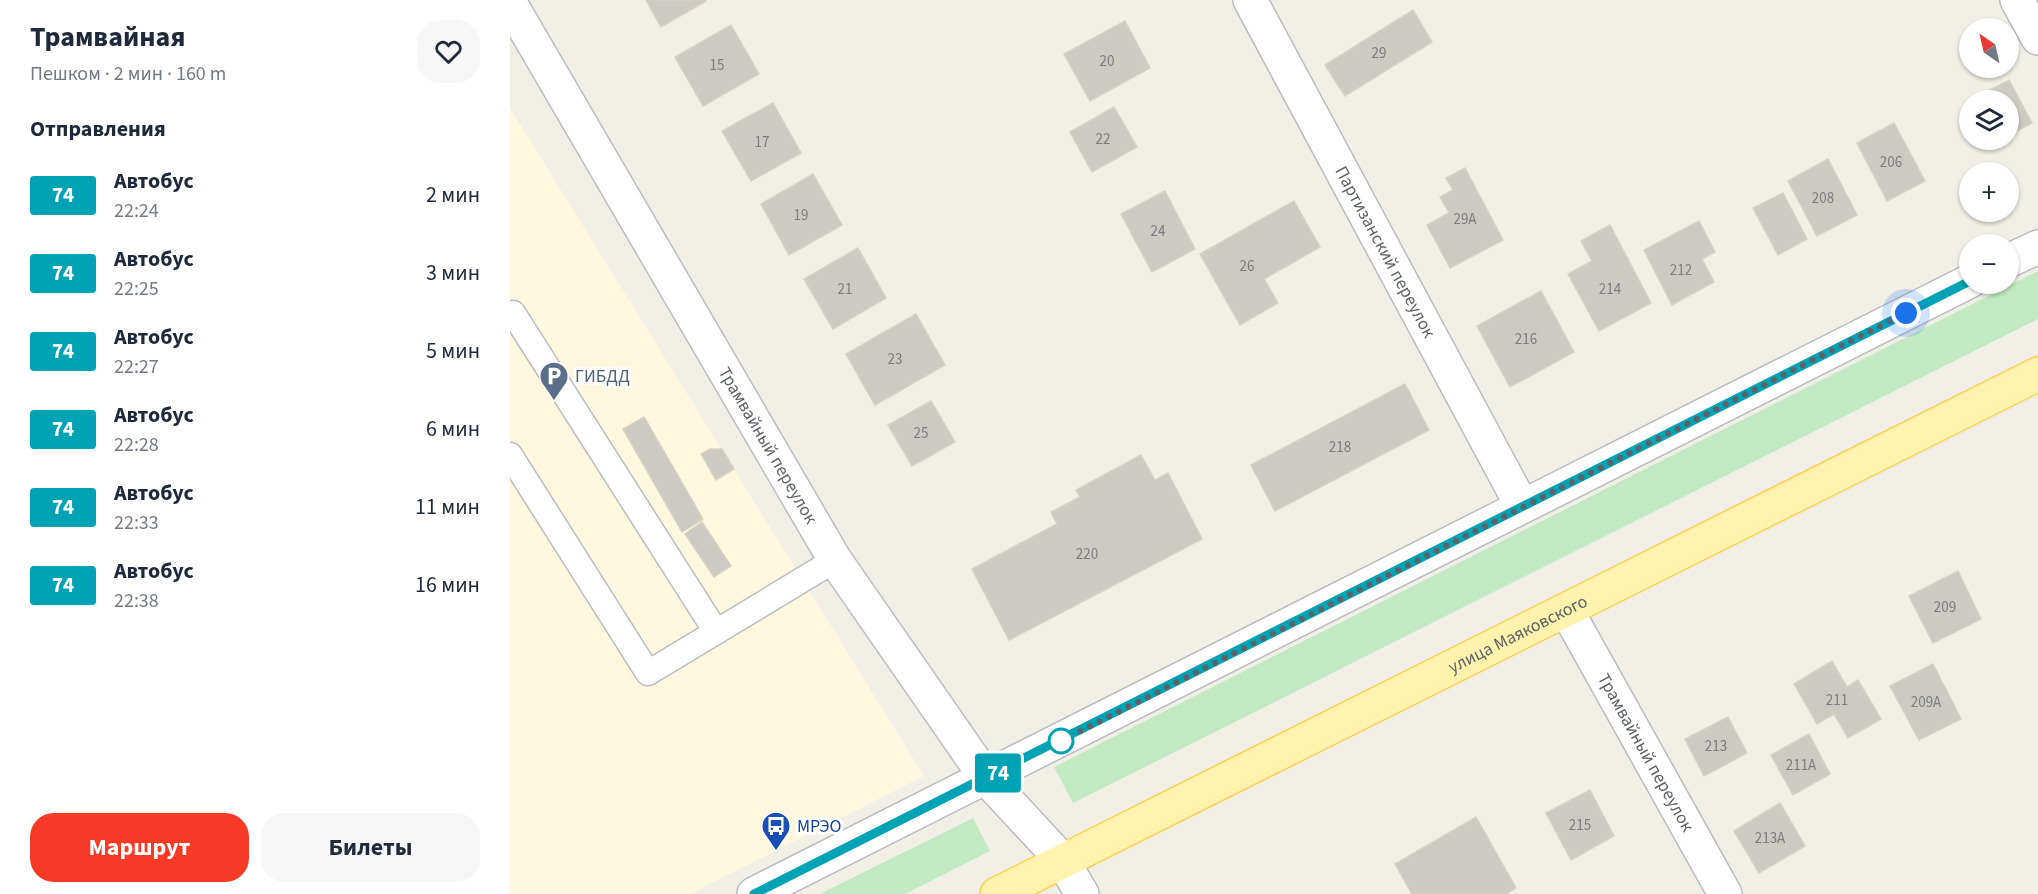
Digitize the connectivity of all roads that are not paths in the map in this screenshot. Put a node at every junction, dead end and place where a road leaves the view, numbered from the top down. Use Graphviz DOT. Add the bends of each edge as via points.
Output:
graph roads {
  1 [pos="1250,0"];
  2 [pos="2017,0"];
  3 [pos="510,3"];
  4 [pos="2038,38"];
  5 [pos="2038,247"];
  6 [pos="2019,256"];
  7 [pos="1959,287"];
  8 [pos="510,315"];
  9 [pos="2038,374"];
  10 [pos="510,455"];
  11 [pos="1522,506"];
  12 [pos="835,560"];
  13 [pos="1567,611"];
  14 [pos="715,630"];
  15 [pos="987,779"];
  16 [pos="1063,861"];
  17 [pos="754,894"];
  18 [pos="997,894"];
  19 [pos="1082,894"];
  20 [pos="1725,894"];
  1 -- 11 [label="street, Партизанский переулок"];
  2 -- 4 [label="street"];
  3 -- 12 [label="street, Трамвайный переулок"];
  5 -- 6 [label="street"];
  7 -- 11 [label="street"];
  8 -- 14 [label="lane" via="513,313"];
  9 -- 13 [label="main road, улица Маяковского"];
  10 -- 14 [label="lane" via="648,674"];
  11 -- 15 [label="street"];
  12 -- 14 [label="lane"];
  12 -- 15 [label="street, Трамвайный переулок"];
  13 -- 16 [label="main road, улица Маяковского"];
  13 -- 20 [label="street, Трамвайный переулок"];
  15 -- 16 [label="street, Трамвайный переулок"];
  15 -- 17 [label="street"];
  16 -- 18 [label="main road, улица Маяковского"];
  16 -- 19 [label="street"];
}
